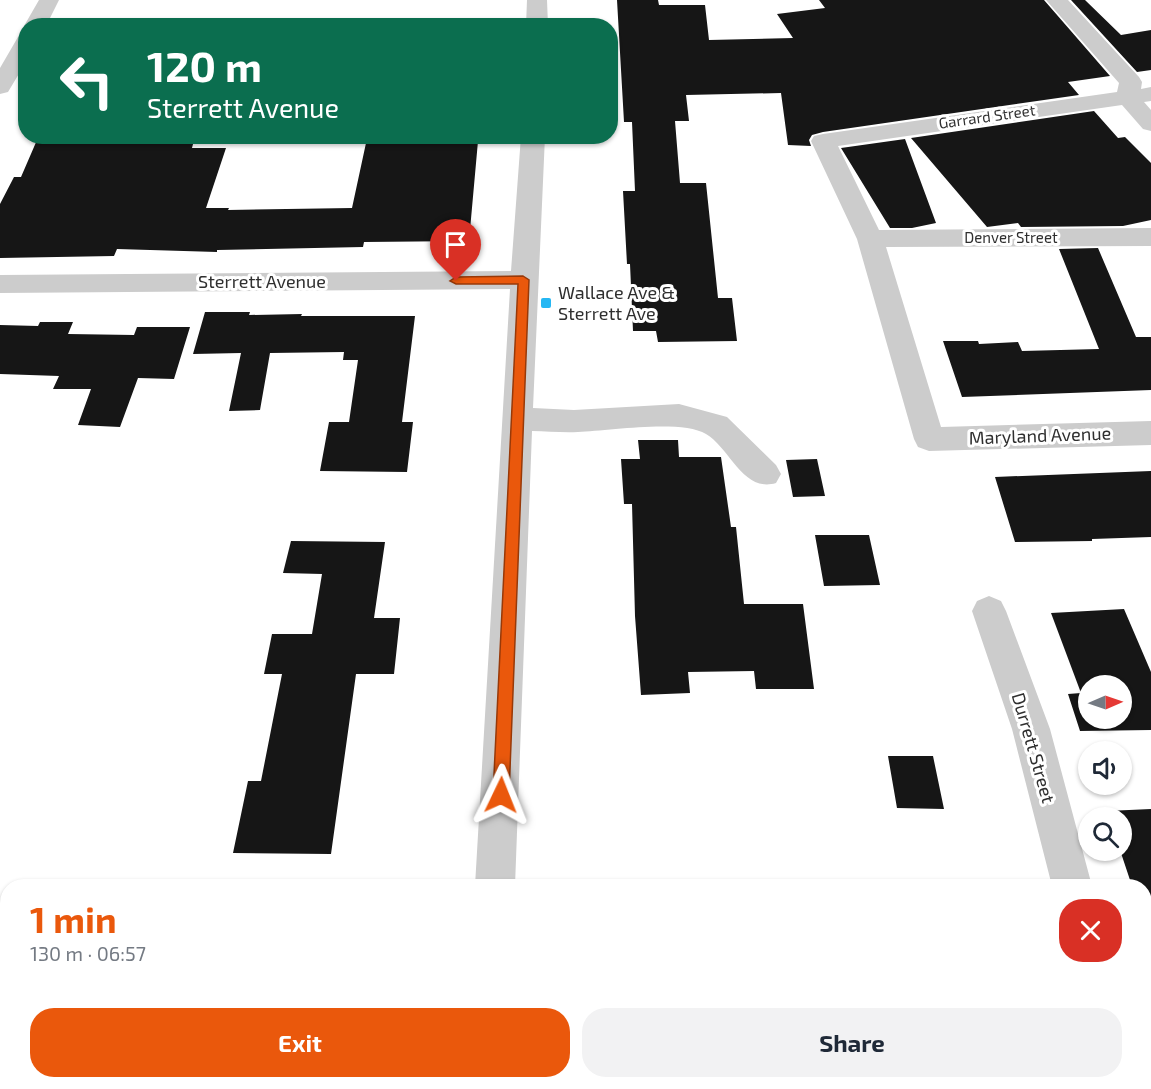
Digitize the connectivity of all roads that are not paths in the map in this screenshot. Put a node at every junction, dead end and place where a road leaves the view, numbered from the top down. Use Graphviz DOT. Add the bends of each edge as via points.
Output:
graph roads {
  1 [pos="49,0"];
  2 [pos="537,0"];
  3 [pos="1056,0"];
  4 [pos="39,18"];
  5 [pos="537,18"];
  6 [pos="18,56"];
  7 [pos="0,87"];
  8 [pos="1151,93"];
  9 [pos="1127,97"];
  10 [pos="1151,124"];
  11 [pos="532,144"];
  12 [pos="1151,237"];
  13 [pos="870,239"];
  14 [pos="523,280"];
  15 [pos="0,284"];
  16 [pos="517,419"];
  17 [pos="1151,433"];
  18 [pos="765,474"];
  19 [pos="989,610"];
  20 [pos="495,879"];
  21 [pos="1070,879"];
  1 -- 4 [label="street"];
  2 -- 5 [label="street"];
  3 -- 9 [label="street" via="1131,82"];
  6 -- 7 [label="street"];
  8 -- 9 [label="street, Garrard Street"];
  9 -- 10 [label="street"];
  9 -- 13 [label="street, Garrard Street" via="823,141"];
  11 -- 14 [label="street"];
  12 -- 13 [label="street, Denver Street"];
  13 -- 17 [label="street, Maryland Avenue" via="929,438"];
  14 -- 15 [label="street, Sterrett Avenue"];
  14 -- 16 [label="street"];
  16 -- 18 [label="street" via="574,421 679,415 693,418 716,425"];
  16 -- 20 [label="street"];
  19 -- 21 [label="street, Durrett Street" via="1030,729"];
}
